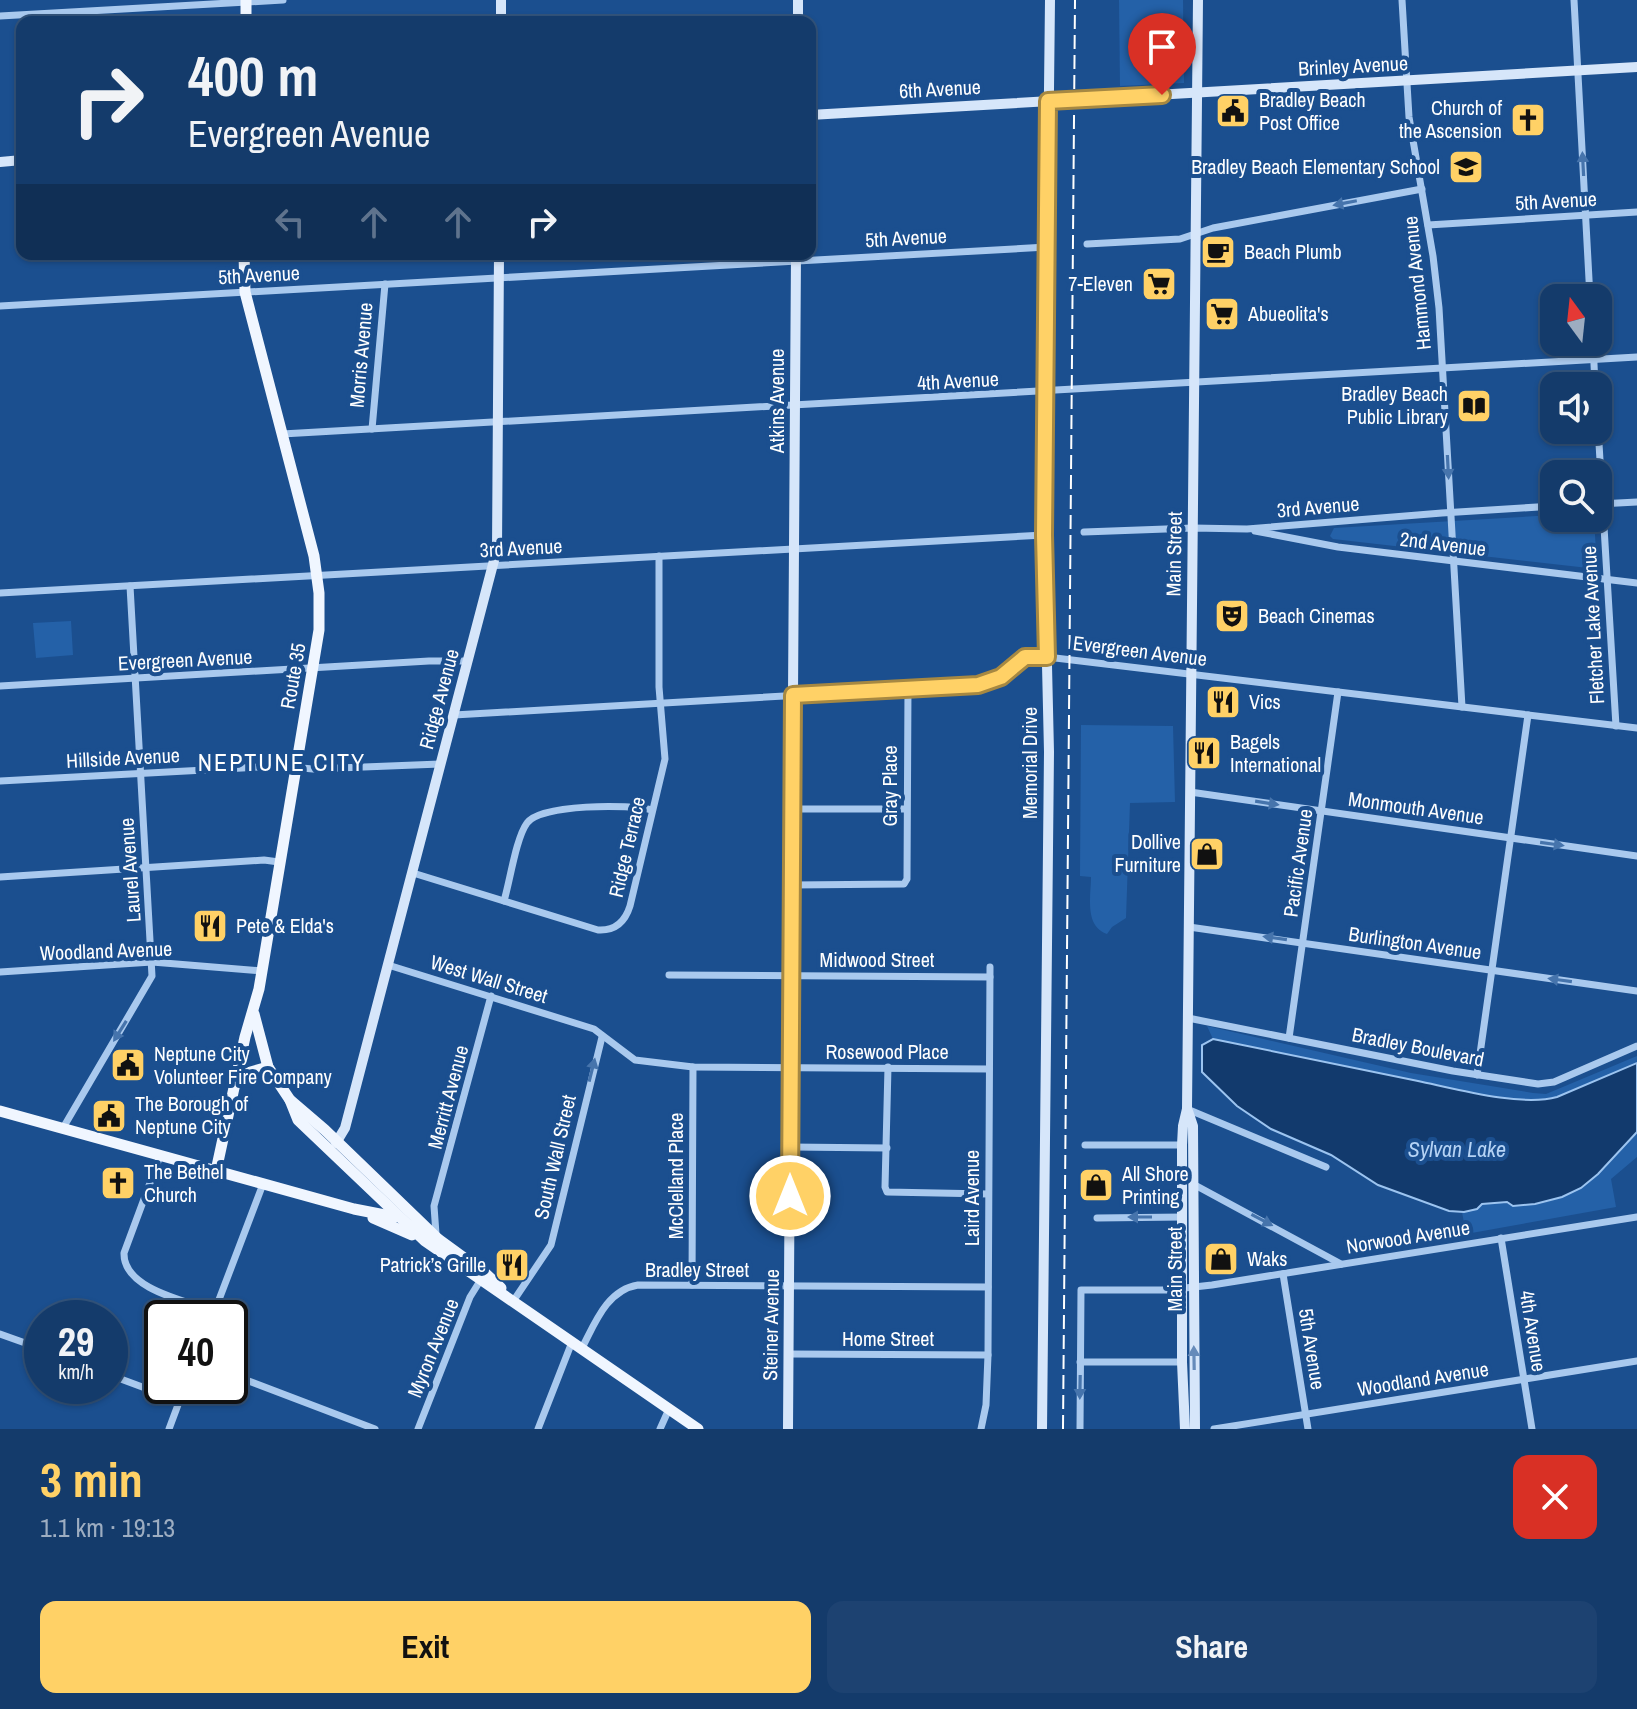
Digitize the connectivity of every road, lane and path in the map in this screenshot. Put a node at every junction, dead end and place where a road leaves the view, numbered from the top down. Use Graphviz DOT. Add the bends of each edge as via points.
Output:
graph roads {
  1 [pos="283,0"];
  2 [pos="1050,0"];
  3 [pos="1198,0"];
  4 [pos="1402,0"];
  5 [pos="1574,0"];
  6 [pos="246,1"];
  7 [pos="0,16"];
  8 [pos="1637,67"];
  9 [pos="1578,71"];
  10 [pos="1407,81"];
  11 [pos="1196,93"];
  12 [pos="1071,100"];
  13 [pos="1048,101"];
  14 [pos="816,115"];
  15 [pos="1422,189"];
  16 [pos="1637,212"];
  17 [pos="1586,215"];
  18 [pos="1428,225"];
  19 [pos="1196,234"];
  20 [pos="1087,244"];
  21 [pos="1047,247"];
  22 [pos="816,256"];
  23 [pos="244,260"];
  24 [pos="499,260"];
  25 [pos="751,260"];
  26 [pos="796,260"];
  27 [pos="498,277"];
  28 [pos="385,284"];
  29 [pos="1589,284"];
  30 [pos="245,292"];
  31 [pos="0,306"];
  32 [pos="1594,356"];
  33 [pos="1637,357"];
  34 [pos="1594,360"];
  35 [pos="1442,368"];
  36 [pos="1594,372"];
  37 [pos="1194,383"];
  38 [pos="1046,392"];
  39 [pos="795,405"];
  40 [pos="498,423"];
  41 [pos="372,429"];
  42 [pos="282,434"];
  43 [pos="1637,502"];
  44 [pos="1612,503"];
  45 [pos="1540,507"];
  46 [pos="1450,512"];
  47 [pos="1193,528"];
  48 [pos="1247,529"];
  49 [pos="1084,532"];
  50 [pos="1602,532"];
  51 [pos="1044,535"];
  52 [pos="794,549"];
  53 [pos="659,556"];
  54 [pos="1453,561"];
  55 [pos="493,565"];
  56 [pos="316,575"];
  57 [pos="1606,580"];
  58 [pos="1637,583"];
  59 [pos="130,586"];
  60 [pos="0,593"];
  61 [pos="1047,657"];
  62 [pos="468,661"];
  63 [pos="313,668"];
  64 [pos="1191,674"];
  65 [pos="135,679"];
  66 [pos="0,686"];
  67 [pos="908,688"];
  68 [pos="1338,692"];
  69 [pos="793,695"];
  70 [pos="661,703"];
  71 [pos="1462,707"];
  72 [pos="454,715"];
  73 [pos="1528,715"];
  74 [pos="1616,726"];
  75 [pos="1637,728"];
  76 [pos="440,764"];
  77 [pos="296,767"];
  78 [pos="141,774"];
  79 [pos="0,781"];
  80 [pos="1190,792"];
  81 [pos="793,809"];
  82 [pos="906,809"];
  83 [pos="652,810"];
  84 [pos="1322,811"];
  85 [pos="1510,838"];
  86 [pos="1637,856"];
  87 [pos="279,862"];
  88 [pos="146,868"];
  89 [pos="413,873"];
  90 [pos="0,877"];
  91 [pos="792,885"];
  92 [pos="504,901"];
  93 [pos="1189,927"];
  94 [pos="1303,942"];
  95 [pos="152,962"];
  96 [pos="388,965"];
  97 [pos="990,967"];
  98 [pos="1491,970"];
  99 [pos="262,971"];
  100 [pos="0,972"];
  101 [pos="669,975"];
  102 [pos="791,976"];
  103 [pos="990,977"];
  104 [pos="1637,991"];
  105 [pos="491,996"];
  106 [pos="253,1013"];
  107 [pos="1188,1018"];
  108 [pos="602,1037"];
  109 [pos="1289,1038"];
  110 [pos="1637,1046"];
  111 [pos="268,1067"];
  112 [pos="693,1067"];
  113 [pos="888,1067"];
  114 [pos="790,1068"];
  115 [pos="989,1069"];
  116 [pos="1477,1075"];
  117 [pos="237,1076"];
  118 [pos="290,1100"];
  119 [pos="1187,1109"];
  120 [pos="0,1111"];
  121 [pos="63,1128"];
  122 [pos="336,1143"];
  123 [pos="1085,1145"];
  124 [pos="1188,1145"];
  125 [pos="790,1147"];
  126 [pos="887,1148"];
  127 [pos="160,1156"];
  128 [pos="1326,1167"];
  129 [pos="216,1171"];
  130 [pos="263,1184"];
  131 [pos="1193,1184"];
  132 [pos="988,1194"];
  133 [pos="434,1206"];
  134 [pos="354,1209"];
  135 [pos="414,1217"];
  136 [pos="1183,1217"];
  137 [pos="1637,1217"];
  138 [pos="399,1218"];
  139 [pos="1097,1218"];
  140 [pos="1501,1238"];
  141 [pos="432,1240"];
  142 [pos="1341,1264"];
  143 [pos="1283,1274"];
  144 [pos="480,1281"];
  145 [pos="692,1285"];
  146 [pos="788,1286"];
  147 [pos="988,1287"];
  148 [pos="1188,1288"];
  149 [pos="179,1300"];
  150 [pos="219,1300"];
  151 [pos="514,1300"];
  152 [pos="0,1334"];
  153 [pos="24,1343"];
  154 [pos="577,1344"];
  155 [pos="788,1354"];
  156 [pos="988,1355"];
  157 [pos="1637,1361"];
  158 [pos="1080,1362"];
  159 [pos="1182,1362"];
  160 [pos="1525,1379"];
  161 [pos="248,1381"];
  162 [pos="179,1404"];
  163 [pos="669,1409"];
  164 [pos="1306,1414"];
  165 [pos="169,1429"];
  166 [pos="375,1429"];
  167 [pos="418,1429"];
  168 [pos="538,1429"];
  169 [pos="660,1429"];
  170 [pos="698,1429"];
  171 [pos="788,1429"];
  172 [pos="981,1429"];
  173 [pos="1042,1429"];
  174 [pos="1080,1429"];
  175 [pos="1185,1429"];
  176 [pos="1195,1429"];
  177 [pos="1214,1429"];
  178 [pos="1308,1429"];
  179 [pos="1532,1429"];
  1 -- 6 [label="street"];
  2 -- 13 [label="street, Memorial Drive"];
  3 -- 11 [label="street, Main Street"];
  4 -- 10 [label="street, Hammond Avenue"];
  5 -- 9 [label="street"];
  6 -- 7 [label="street"];
  8 -- 9 [label="street, Brinley Avenue"];
  9 -- 10 [label="street, Brinley Avenue"];
  17 -- 9 [label="street, one-way"];
  10 -- 11 [label="street, Brinley Avenue"];
  10 -- 15 [label="street, Hammond Avenue"];
  11 -- 12 [label="street, Brinley Avenue"];
  11 -- 19 [label="street, Main Street"];
  12 -- 13 [label="street, 6th Avenue"];
  13 -- 14 [label="street, 6th Avenue"];
  13 -- 21 [label="street, Memorial Drive"];
  15 -- 18 [label="street, Hammond Avenue"];
  15 -- 19 [label="street, one-way"];
  16 -- 17 [label="street, 5th Avenue"];
  17 -- 18 [label="street, 5th Avenue"];
  17 -- 29 [label="street"];
  18 -- 35 [label="street, Hammond Avenue"];
  19 -- 20 [label="street"];
  19 -- 37 [label="street, Main Street"];
  21 -- 22 [label="street, 5th Avenue"];
  21 -- 38 [label="street, Memorial Drive"];
  23 -- 30 [label="main road, Route 35"];
  24 -- 27 [label="street, Ridge Avenue"];
  25 -- 27 [label="street, 5th Avenue"];
  26 -- 39 [label="street, Atkins Avenue"];
  27 -- 28 [label="street, 5th Avenue"];
  27 -- 40 [label="street, Ridge Avenue"];
  28 -- 30 [label="street, 5th Avenue"];
  28 -- 41 [label="street, Morris Avenue"];
  30 -- 31 [label="street, 5th Avenue"];
  30 -- 42 [label="main road, Route 35"];
  32 -- 34 [label="street"];
  33 -- 34 [label="street, 4th Avenue"];
  34 -- 35 [label="street, 4th Avenue"];
  34 -- 36 [label="street"];
  35 -- 37 [label="street, 4th Avenue"];
  35 -- 46 [label="street, Hammond Avenue, one-way"];
  37 -- 38 [label="street, 4th Avenue"];
  37 -- 47 [label="street, Main Street"];
  38 -- 39 [label="street, 4th Avenue"];
  38 -- 51 [label="street, Memorial Drive"];
  39 -- 40 [label="street, 4th Avenue"];
  39 -- 52 [label="street, Atkins Avenue"];
  40 -- 41 [label="street, 4th Avenue"];
  40 -- 55 [label="street, Ridge Avenue"];
  41 -- 42 [label="street, 4th Avenue"];
  42 -- 56 [label="main road, Route 35"];
  43 -- 44 [label="street"];
  45 -- 46 [label="street, 3rd Avenue"];
  46 -- 48 [label="street, 3rd Avenue"];
  46 -- 54 [label="street, Hammond Avenue"];
  47 -- 48 [label="street, 3rd Avenue"];
  47 -- 49 [label="street, 3rd Avenue"];
  47 -- 64 [label="street, Main Street"];
  48 -- 54 [label="street, 2nd Avenue"];
  50 -- 57 [label="street, Fletcher Lake Avenue"];
  51 -- 52 [label="street, 3rd Avenue"];
  51 -- 61 [label="street, Memorial Drive"];
  52 -- 53 [label="street, 3rd Avenue"];
  52 -- 69 [label="street, Steiner Avenue"];
  53 -- 55 [label="street, 3rd Avenue"];
  53 -- 70 [label="street, Ridge Terrace"];
  54 -- 57 [label="street, 2nd Avenue"];
  54 -- 71 [label="street, Hammond Avenue"];
  55 -- 56 [label="street, 3rd Avenue"];
  55 -- 62 [label="street, Ridge Avenue"];
  56 -- 59 [label="street, 3rd Avenue"];
  56 -- 63 [label="main road, Route 35" via="319,630"];
  57 -- 58 [label="street, 2nd Avenue"];
  57 -- 74 [label="street, Fletcher Lake Avenue"];
  59 -- 60 [label="street, 3rd Avenue"];
  59 -- 65 [label="street, Laurel Avenue"];
  61 -- 64 [label="street, Evergreen Avenue"];
  61 -- 67 [label="street, Evergreen Avenue" via="1025,657 988,683"];
  61 -- 173 [label="street, Memorial Drive"];
  62 -- 63 [label="street, Evergreen Avenue"];
  62 -- 72 [label="street, Ridge Avenue"];
  63 -- 65 [label="street, Evergreen Avenue"];
  63 -- 77 [label="main road, Route 35"];
  64 -- 68 [label="street, Evergreen Avenue"];
  64 -- 80 [label="street, Main Street"];
  65 -- 66 [label="street, Evergreen Avenue"];
  65 -- 78 [label="street, Laurel Avenue"];
  67 -- 69 [label="street, Evergreen Avenue"];
  67 -- 82 [label="street, Gray Place"];
  68 -- 71 [label="street, Evergreen Avenue"];
  68 -- 84 [label="street, Pacific Avenue"];
  69 -- 70 [label="street, Evergreen Avenue"];
  69 -- 81 [label="street, Steiner Avenue"];
  70 -- 72 [label="street, Evergreen Avenue"];
  70 -- 83 [label="street, Ridge Terrace" via="665,759"];
  71 -- 73 [label="street, Evergreen Avenue"];
  72 -- 76 [label="street, Ridge Avenue"];
  73 -- 74 [label="street, Evergreen Avenue"];
  73 -- 85 [label="street"];
  74 -- 75 [label="street, Evergreen Avenue"];
  76 -- 77 [label="street, Hillside Avenue"];
  76 -- 89 [label="street, Ridge Avenue"];
  77 -- 78 [label="street, Hillside Avenue"];
  77 -- 87 [label="main road, Route 35"];
  78 -- 79 [label="street, Hillside Avenue"];
  78 -- 88 [label="street, Laurel Avenue"];
  80 -- 84 [label="street, Monmouth Avenue, one-way"];
  80 -- 93 [label="street, Main Street"];
  81 -- 82 [label="street"];
  81 -- 91 [label="street, Steiner Avenue"];
  82 -- 91 [label="street, Gray Place" via="904,884"];
  83 -- 92 [label="street" via="636,806 533,815 524,828"];
  83 -- 92 [label="street, Ridge Terrace" via="630,906 617,926 598,930"];
  84 -- 85 [label="street, Monmouth Avenue"];
  84 -- 94 [label="street, Pacific Avenue"];
  85 -- 86 [label="street, Monmouth Avenue, one-way"];
  85 -- 98 [label="street"];
  87 -- 88 [label="street"];
  87 -- 99 [label="main road, Route 35"];
  88 -- 90 [label="street"];
  88 -- 95 [label="street, Laurel Avenue"];
  89 -- 92 [label="street, Ridge Terrace"];
  89 -- 96 [label="street, Ridge Avenue"];
  91 -- 102 [label="street, Steiner Avenue"];
  94 -- 93 [label="street, Burlington Avenue, one-way"];
  93 -- 107 [label="street, Main Street"];
  94 -- 98 [label="street, Burlington Avenue"];
  94 -- 109 [label="street, Pacific Avenue"];
  95 -- 99 [label="street, Woodland Avenue"];
  95 -- 100 [label="street, Woodland Avenue"];
  95 -- 121 [label="street, Laurel Avenue, one-way" via="152,976"];
  96 -- 105 [label="street, West Wall Street"];
  96 -- 122 [label="street, Ridge Avenue" via="345,1128"];
  97 -- 103 [label="street, Laird Avenue"];
  104 -- 98 [label="street, Burlington Avenue, one-way"];
  98 -- 116 [label="street"];
  99 -- 106 [label="main road, Route 35"];
  101 -- 102 [label="street, Midwood Street"];
  102 -- 103 [label="street, Midwood Street"];
  102 -- 114 [label="street, Steiner Avenue"];
  103 -- 115 [label="street, Laird Avenue"];
  105 -- 108 [label="street, West Wall Street" via="594,1029"];
  105 -- 133 [label="street, Merritt Avenue"];
  106 -- 111 [label="main road, Route 35"];
  106 -- 117 [label="main road"];
  107 -- 109 [label="street, Bradley Boulevard"];
  107 -- 119 [label="street, Main Street"];
  108 -- 112 [label="street, Rosewood Place" via="635,1060"];
  151 -- 108 [label="street, South Wall Street, one-way" via="551,1245"];
  109 -- 116 [label="street, Bradley Boulevard"];
  110 -- 116 [label="street, Bradley Boulevard" via="1547,1084"];
  111 -- 117 [label="main road"];
  111 -- 118 [label="main road, Route 35"];
  112 -- 114 [label="street, Rosewood Place"];
  112 -- 145 [label="street, McClelland Place"];
  113 -- 114 [label="street, Rosewood Place"];
  113 -- 115 [label="street, Rosewood Place"];
  113 -- 126 [label="street"];
  114 -- 125 [label="street, Steiner Avenue"];
  115 -- 132 [label="street, Laird Avenue"];
  117 -- 129 [label="main road"];
  118 -- 122 [label="main road"];
  118 -- 138 [label="main road" via="298,1120"];
  119 -- 124 [label="street, Main Street" via="1183,1126"];
  119 -- 128 [label="street"];
  120 -- 121 [label="main road"];
  121 -- 127 [label="main road"];
  122 -- 135 [label="main road"];
  123 -- 124 [label="street"];
  124 -- 131 [label="street, Main Street"];
  124 -- 136 [label="street, Main Street"];
  125 -- 126 [label="street"];
  125 -- 146 [label="street, Steiner Avenue"];
  126 -- 132 [label="street" via="887,1192"];
  127 -- 129 [label="main road"];
  127 -- 149 [label="street" via="124,1253 127,1270 142,1284"];
  129 -- 130 [label="main road"];
  130 -- 134 [label="main road"];
  130 -- 150 [label="street"];
  131 -- 142 [label="street, one-way"];
  131 -- 148 [label="street, Main Street"];
  132 -- 147 [label="street, Laird Avenue"];
  133 -- 135 [label="street" via="425,1216"];
  133 -- 141 [label="street, Merritt Avenue"];
  134 -- 138 [label="main road"];
  134 -- 141 [label="main road"];
  135 -- 141 [label="main road"];
  136 -- 139 [label="street, one-way"];
  136 -- 148 [label="street, Main Street"];
  137 -- 140 [label="street, Norwood Avenue"];
  138 -- 141 [label="main road"];
  140 -- 142 [label="street, Norwood Avenue"];
  140 -- 160 [label="street, 4th Avenue"];
  141 -- 144 [label="main road"];
  141 -- 151 [label="main road" via="486,1274"];
  142 -- 143 [label="street, Norwood Avenue"];
  143 -- 148 [label="street, Norwood Avenue"];
  143 -- 164 [label="street, 5th Avenue"];
  144 -- 151 [label="main road"];
  144 -- 167 [label="street, Myron Avenue"];
  145 -- 146 [label="street, Bradley Street"];
  145 -- 154 [label="street, Bradley Street" via="621,1290"];
  146 -- 147 [label="street, Bradley Street"];
  146 -- 155 [label="street, Steiner Avenue"];
  147 -- 156 [label="street, Laird Avenue"];
  148 -- 158 [label="street, Norwood Avenue" via="1081,1290"];
  148 -- 159 [label="street, Main Street"];
  176 -- 148 [label="street, Main Street, one-way"];
  151 -- 154 [label="main road"];
  152 -- 153 [label="street"];
  154 -- 163 [label="main road"];
  154 -- 168 [label="street"];
  155 -- 156 [label="street, Home Street"];
  155 -- 171 [label="street, Steiner Avenue"];
  156 -- 172 [label="street, Laird Avenue"];
  157 -- 160 [label="street, Woodland Avenue"];
  158 -- 159 [label="street"];
  158 -- 174 [label="street, one-way"];
  159 -- 175 [label="street, Main Street"];
  160 -- 164 [label="street, Woodland Avenue"];
  160 -- 179 [label="street, 4th Avenue"];
  161 -- 166 [label="street"];
  162 -- 165 [label="street"];
  163 -- 169 [label="street"];
  163 -- 170 [label="main road"];
  164 -- 177 [label="street, Woodland Avenue"];
  164 -- 178 [label="street, 5th Avenue"];
}
